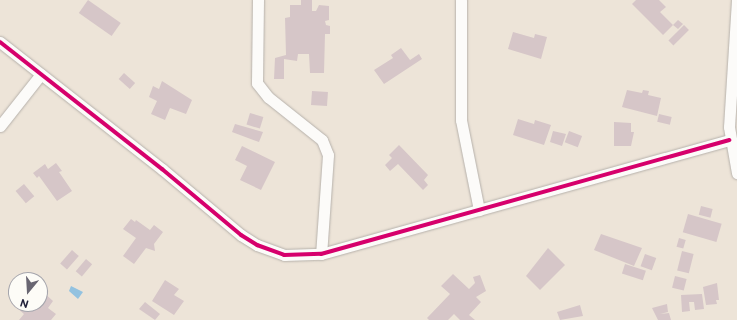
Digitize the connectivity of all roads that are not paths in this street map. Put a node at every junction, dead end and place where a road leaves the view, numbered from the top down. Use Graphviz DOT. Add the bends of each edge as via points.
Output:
graph roads {
  1 [pos="258,0"];
  2 [pos="461,0"];
  3 [pos="737,0"];
  4 [pos="0,42"];
  5 [pos="41,74"];
  6 [pos="0,126"];
  7 [pos="729,140"];
  8 [pos="737,173"];
  9 [pos="479,210"];
  10 [pos="320,254"];
  1 -- 10 [label="street" via="257,83 268,97 322,140 328,155"];
  2 -- 9 [label="street" via="461,120"];
  3 -- 7 [label="street"];
  4 -- 5 [label="street"];
  5 -- 6 [label="street"];
  5 -- 10 [label="street" via="246,238 272,252 284,255"];
  7 -- 8 [label="street"];
  7 -- 9 [label="street"];
  9 -- 10 [label="street"];
}
